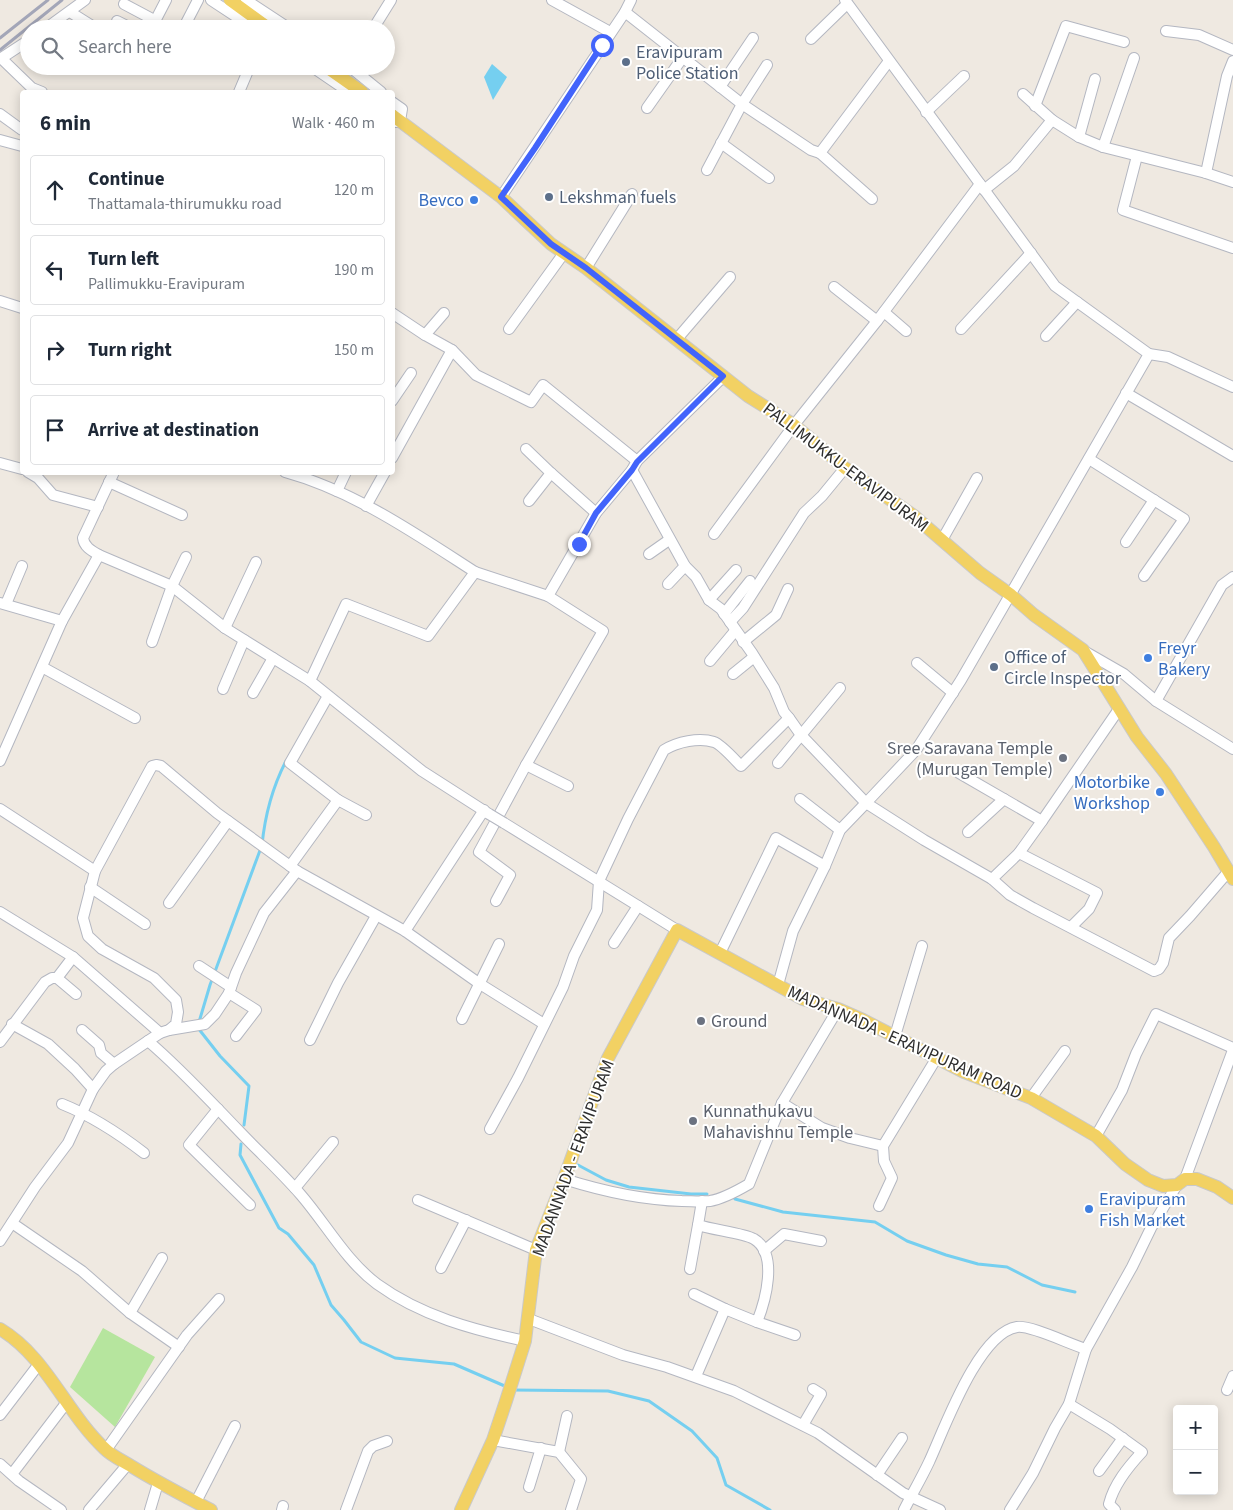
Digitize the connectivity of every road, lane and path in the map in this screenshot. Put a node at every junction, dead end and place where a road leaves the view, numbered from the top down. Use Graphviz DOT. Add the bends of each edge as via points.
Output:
graph roads {
  1 [pos="86,0"];
  2 [pos="166,0"];
  3 [pos="198,0"];
  4 [pos="211,0"];
  5 [pos="230,0"];
  6 [pos="246,0"];
  7 [pos="391,0"];
  8 [pos="552,0"];
  9 [pos="630,0"];
  10 [pos="846,2"];
  11 [pos="124,4"];
  12 [pos="70,12"];
  13 [pos="625,12"];
  14 [pos="58,20"];
  15 [pos="83,20"];
  16 [pos="147,20"];
  17 [pos="156,20"];
  18 [pos="188,20"];
  19 [pos="241,20"];
  20 [pos="259,20"];
  21 [pos="276,20"];
  22 [pos="379,20"];
  23 [pos="1166,31"];
  24 [pos="610,32"];
  25 [pos="753,38"];
  26 [pos="811,39"];
  27 [pos="1124,42"];
  28 [pos="20,46"];
  29 [pos="1233,50"];
  30 [pos="683,56"];
  31 [pos="0,58"];
  32 [pos="1134,58"];
  33 [pos="889,61"];
  34 [pos="1233,61"];
  35 [pos="767,65"];
  36 [pos="246,75"];
  37 [pos="324,75"];
  38 [pos="338,75"];
  39 [pos="360,75"];
  40 [pos="964,76"];
  41 [pos="1095,79"];
  42 [pos="720,87"];
  43 [pos="37,90"];
  44 [pos="240,90"];
  45 [pos="346,90"];
  46 [pos="359,90"];
  47 [pos="379,90"];
  48 [pos="1023,94"];
  49 [pos="395,104"];
  50 [pos="742,104"];
  51 [pos="1035,106"];
  52 [pos="647,108"];
  53 [pos="926,112"];
  54 [pos="0,114"];
  55 [pos="395,119"];
  56 [pos="1052,120"];
  57 [pos="20,129"];
  58 [pos="1079,137"];
  59 [pos="0,140"];
  60 [pos="721,143"];
  61 [pos="20,145"];
  62 [pos="1103,147"];
  63 [pos="820,153"];
  64 [pos="1137,156"];
  65 [pos="707,170"];
  66 [pos="1206,173"];
  67 [pos="769,178"];
  68 [pos="1233,182"];
  69 [pos="982,187"];
  70 [pos="632,194"];
  71 [pos="501,197"];
  72 [pos="872,199"];
  73 [pos="1233,248"];
  74 [pos="564,253"];
  75 [pos="1031,253"];
  76 [pos="586,268"];
  77 [pos="730,277"];
  78 [pos="834,287"];
  79 [pos="0,301"];
  80 [pos="1077,302"];
  81 [pos="20,307"];
  82 [pos="884,312"];
  83 [pos="444,313"];
  84 [pos="395,315"];
  85 [pos="877,321"];
  86 [pos="509,329"];
  87 [pos="962,329"];
  88 [pos="906,331"];
  89 [pos="425,335"];
  90 [pos="1046,336"];
  91 [pos="676,340"];
  92 [pos="452,350"];
  93 [pos="1149,354"];
  94 [pos="411,373"];
  95 [pos="723,376"];
  96 [pos="1233,387"];
  97 [pos="1126,393"];
  98 [pos="395,397"];
  99 [pos="794,425"];
  100 [pos="526,449"];
  101 [pos="395,453"];
  102 [pos="1233,456"];
  103 [pos="1089,459"];
  104 [pos="0,463"];
  105 [pos="634,466"];
  106 [pos="20,468"];
  107 [pos="845,468"];
  108 [pos="551,473"];
  109 [pos="33,475"];
  110 [pos="296,475"];
  111 [pos="345,475"];
  112 [pos="383,475"];
  113 [pos="112,477"];
  114 [pos="977,478"];
  115 [pos="337,491"];
  116 [pos="1154,500"];
  117 [pos="529,501"];
  118 [pos="366,506"];
  119 [pos="98,507"];
  120 [pos="596,513"];
  121 [pos="182,515"];
  122 [pos="714,534"];
  123 [pos="669,540"];
  124 [pos="942,540"];
  125 [pos="1126,542"];
  126 [pos="649,554"];
  127 [pos="99,555"];
  128 [pos="186,557"];
  129 [pos="256,562"];
  130 [pos="22,566"];
  131 [pos="685,566"];
  132 [pos="736,570"];
  133 [pos="475,572"];
  134 [pos="1144,576"];
  135 [pos="1233,577"];
  136 [pos="750,581"];
  137 [pos="668,584"];
  138 [pos="172,586"];
  139 [pos="788,589"];
  140 [pos="1011,595"];
  141 [pos="548,596"];
  142 [pos="710,600"];
  143 [pos="3,603"];
  144 [pos="62,621"];
  145 [pos="730,622"];
  146 [pos="225,628"];
  147 [pos="244,640"];
  148 [pos="152,642"];
  149 [pos="743,642"];
  150 [pos="1083,650"];
  151 [pos="754,657"];
  152 [pos="273,658"];
  153 [pos="710,661"];
  154 [pos="917,663"];
  155 [pos="42,666"];
  156 [pos="734,674"];
  157 [pos="310,681"];
  158 [pos="840,688"];
  159 [pos="223,689"];
  160 [pos="253,693"];
  161 [pos="953,693"];
  162 [pos="328,696"];
  163 [pos="1156,701"];
  164 [pos="1119,708"];
  165 [pos="135,718"];
  166 [pos="789,718"];
  167 [pos="801,735"];
  168 [pos="1233,749"];
  169 [pos="0,761"];
  170 [pos="778,763"];
  171 [pos="526,765"];
  172 [pos="959,773"];
  173 [pos="568,786"];
  174 [pos="800,799"];
  175 [pos="1004,799"];
  176 [pos="338,800"];
  177 [pos="866,803"];
  178 [pos="0,809"];
  179 [pos="486,812"];
  180 [pos="366,815"];
  181 [pos="228,821"];
  182 [pos="1042,821"];
  183 [pos="840,830"];
  184 [pos="968,832"];
  185 [pos="1019,853"];
  186 [pos="825,866"];
  187 [pos="294,868"];
  188 [pos="94,871"];
  189 [pos="1231,876"];
  190 [pos="992,879"];
  191 [pos="599,881"];
  192 [pos="90,887"];
  193 [pos="496,901"];
  194 [pos="169,903"];
  195 [pos="638,906"];
  196 [pos="0,912"];
  197 [pos="376,916"];
  198 [pos="145,924"];
  199 [pos="1071,927"];
  200 [pos="677,930"];
  201 [pos="405,932"];
  202 [pos="614,943"];
  203 [pos="499,944"];
  204 [pos="922,946"];
  205 [pos="720,954"];
  206 [pos="72,957"];
  207 [pos="198,966"];
  208 [pos="57,978"];
  209 [pos="480,984"];
  210 [pos="778,985"];
  211 [pos="230,990"];
  212 [pos="76,994"];
  213 [pos="838,1009"];
  214 [pos="462,1019"];
  215 [pos="12,1024"];
  216 [pos="544,1024"];
  217 [pos="82,1030"];
  218 [pos="164,1031"];
  219 [pos="236,1036"];
  220 [pos="895,1036"];
  221 [pos="310,1040"];
  222 [pos="148,1041"];
  223 [pos="0,1042"];
  224 [pos="1233,1049"];
  225 [pos="1065,1050"];
  226 [pos="936,1059"];
  227 [pos="114,1064"];
  228 [pos="93,1089"];
  229 [pos="1031,1098"];
  230 [pos="782,1103"];
  231 [pos="62,1104"];
  232 [pos="218,1109"];
  233 [pos="82,1112"];
  234 [pos="490,1129"];
  235 [pos="1096,1136"];
  236 [pos="333,1142"];
  237 [pos="883,1146"];
  238 [pos="144,1153"];
  239 [pos="564,1179"];
  240 [pos="1181,1182"];
  241 [pos="295,1188"];
  242 [pos="1233,1198"];
  243 [pos="418,1200"];
  244 [pos="702,1201"];
  245 [pos="250,1206"];
  246 [pos="879,1206"];
  247 [pos="466,1220"];
  248 [pos="12,1223"];
  249 [pos="698,1225"];
  250 [pos="0,1241"];
  251 [pos="821,1241"];
  252 [pos="536,1250"];
  253 [pos="764,1251"];
  254 [pos="162,1258"];
  255 [pos="441,1268"];
  256 [pos="690,1269"];
  257 [pos="694,1294"];
  258 [pos="219,1299"];
  259 [pos="724,1309"];
  260 [pos="130,1313"];
  261 [pos="529,1319"];
  262 [pos="757,1322"];
  263 [pos="0,1329"];
  264 [pos="795,1335"];
  265 [pos="525,1342"];
  266 [pos="179,1347"];
  267 [pos="1086,1349"];
  268 [pos="39,1364"];
  269 [pos="696,1376"];
  270 [pos="1233,1376"];
  271 [pos="813,1389"];
  272 [pos="1227,1390"];
  273 [pos="67,1402"];
  274 [pos="3,1404"];
  275 [pos="1069,1404"];
  276 [pos="0,1415"];
  277 [pos="567,1416"];
  278 [pos="803,1425"];
  279 [pos="235,1426"];
  280 [pos="902,1438"];
  281 [pos="1123,1438"];
  282 [pos="493,1440"];
  283 [pos="387,1441"];
  284 [pos="541,1448"];
  285 [pos="106,1450"];
  286 [pos="560,1452"];
  287 [pos="0,1464"];
  288 [pos="128,1464"];
  289 [pos="1099,1471"];
  290 [pos="12,1474"];
  291 [pos="877,1475"];
  292 [pos="158,1482"];
  293 [pos="529,1486"];
  294 [pos="910,1497"];
  295 [pos="196,1502"];
  296 [pos="62,1510"];
  297 [pos="89,1510"];
  298 [pos="150,1510"];
  299 [pos="211,1510"];
  300 [pos="346,1510"];
  301 [pos="461,1510"];
  302 [pos="571,1510"];
  303 [pos="904,1510"];
  304 [pos="940,1510"];
  305 [pos="1010,1510"];
  306 [pos="1116,1510"];
  1 -- 12 [label="street"];
  2 -- 17 [label="street"];
  3 -- 18 [label="street"];
  4 -- 19 [label="street"];
  5 -- 20 [label="main road"];
  6 -- 21 [label="street"];
  7 -- 22 [label="street"];
  8 -- 24 [label="street"];
  9 -- 13 [label="street"];
  10 -- 26 [label="street"];
  10 -- 33 [label="street"];
  11 -- 16 [label="street"];
  12 -- 14 [label="street"];
  12 -- 15 [label="street"];
  13 -- 24 [label="street"];
  13 -- 30 [label="street"];
  23 -- 29 [label="street" via="1199,35"];
  24 -- 71 [label="street"];
  25 -- 42 [label="street"];
  27 -- 51 [label="street" via="1066,26"];
  28 -- 31 [label="street"];
  30 -- 42 [label="street"];
  30 -- 52 [label="street"];
  31 -- 43 [label="street"];
  32 -- 62 [label="street"];
  33 -- 53 [label="street"];
  33 -- 63 [label="street"];
  34 -- 66 [label="street"];
  35 -- 50 [label="street"];
  36 -- 44 [label="street"];
  37 -- 45 [label="street"];
  38 -- 46 [label="main road"];
  39 -- 47 [label="street"];
  40 -- 53 [label="street"];
  41 -- 58 [label="street"];
  42 -- 50 [label="street"];
  48 -- 51 [label="street"];
  49 -- 55 [label="street" via="402,109"];
  50 -- 60 [label="street"];
  50 -- 63 [label="street"];
  51 -- 56 [label="street"];
  53 -- 69 [label="street"];
  54 -- 57 [label="street"];
  55 -- 71 [label="main road, PALLIMUKKU-ERAVIPURAM"];
  56 -- 58 [label="street"];
  56 -- 69 [label="street" via="1014,166"];
  58 -- 62 [label="street"];
  59 -- 61 [label="street"];
  60 -- 65 [label="street"];
  60 -- 67 [label="street"];
  62 -- 64 [label="street"];
  63 -- 72 [label="street"];
  64 -- 66 [label="street"];
  64 -- 73 [label="street" via="1123,210"];
  66 -- 68 [label="street"];
  69 -- 75 [label="street"];
  69 -- 82 [label="street"];
  70 -- 76 [label="street"];
  71 -- 74 [label="main road, PALLIMUKKU-ERAVIPURAM"];
  74 -- 76 [label="main road, PALLIMUKKU-ERAVIPURAM"];
  74 -- 86 [label="street"];
  75 -- 80 [label="street" via="1056,286"];
  75 -- 87 [label="street"];
  76 -- 91 [label="main road, PALLIMUKKU-ERAVIPURAM"];
  77 -- 91 [label="street"];
  78 -- 85 [label="street"];
  79 -- 81 [label="street"];
  80 -- 90 [label="street"];
  80 -- 93 [label="street"];
  82 -- 85 [label="street"];
  82 -- 88 [label="street"];
  83 -- 89 [label="street"];
  84 -- 89 [label="street"];
  85 -- 99 [label="street"];
  89 -- 92 [label="street"];
  91 -- 95 [label="main road, PALLIMUKKU-ERAVIPURAM"];
  92 -- 101 [label="street"];
  92 -- 105 [label="street" via="476,375 532,402 543,385"];
  93 -- 96 [label="street" via="1168,357"];
  93 -- 97 [label="street"];
  94 -- 98 [label="street"];
  95 -- 99 [label="main road, PALLIMUKKU-ERAVIPURAM"];
  95 -- 105 [label="street"];
  97 -- 102 [label="street"];
  97 -- 103 [label="street"];
  99 -- 107 [label="main road, PALLIMUKKU-ERAVIPURAM"];
  99 -- 122 [label="street"];
  100 -- 108 [label="street"];
  103 -- 116 [label="street"];
  103 -- 140 [label="street"];
  104 -- 106 [label="street"];
  105 -- 120 [label="street"];
  105 -- 123 [label="street"];
  107 -- 124 [label="main road, PALLIMUKKU-ERAVIPURAM" via="914,516"];
  107 -- 145 [label="street" via="804,513 743,608"];
  108 -- 117 [label="street"];
  108 -- 120 [label="street"];
  109 -- 119 [label="street" via="53,495"];
  110 -- 115 [label="street"];
  111 -- 115 [label="street"];
  112 -- 118 [label="street"];
  113 -- 119 [label="street"];
  113 -- 121 [label="street"];
  114 -- 124 [label="street"];
  115 -- 118 [label="street"];
  116 -- 125 [label="street"];
  116 -- 134 [label="street" via="1184,519"];
  118 -- 133 [label="street"];
  119 -- 127 [label="street" via="83,543"];
  120 -- 141 [label="street"];
  123 -- 126 [label="street"];
  123 -- 131 [label="street"];
  124 -- 140 [label="main road, PALLIMUKKU-ERAVIPURAM"];
  127 -- 138 [label="street"];
  127 -- 144 [label="street"];
  128 -- 138 [label="street"];
  129 -- 146 [label="street"];
  130 -- 143 [label="street"];
  131 -- 137 [label="street"];
  131 -- 142 [label="street"];
  132 -- 142 [label="street"];
  133 -- 141 [label="street"];
  133 -- 157 [label="street" via="428,636 346,604"];
  135 -- 163 [label="street" via="1222,585"];
  136 -- 145 [label="street"];
  138 -- 146 [label="street"];
  138 -- 148 [label="street"];
  139 -- 149 [label="street" via="776,615"];
  140 -- 150 [label="main road, PALLIMUKKU-ERAVIPURAM"];
  140 -- 161 [label="street"];
  141 -- 171 [label="street" via="603,631"];
  142 -- 145 [label="street"];
  143 -- 144 [label="street"];
  144 -- 155 [label="street"];
  145 -- 149 [label="street"];
  145 -- 153 [label="street"];
  146 -- 147 [label="street"];
  147 -- 152 [label="street"];
  147 -- 159 [label="street"];
  149 -- 151 [label="street"];
  150 -- 163 [label="street" via="1124,674"];
  150 -- 164 [label="main road, PALLIMUKKU-ERAVIPURAM"];
  151 -- 156 [label="street"];
  151 -- 166 [label="street"];
  152 -- 157 [label="street"];
  152 -- 160 [label="street"];
  154 -- 161 [label="street"];
  155 -- 165 [label="street"];
  155 -- 169 [label="street"];
  157 -- 162 [label="street"];
  158 -- 167 [label="street"];
  161 -- 177 [label="street" via="916,750"];
  162 -- 176 [label="street" via="290,763"];
  162 -- 179 [label="street" via="422,771"];
  163 -- 168 [label="street"];
  164 -- 182 [label="street"];
  164 -- 189 [label="main road, PALLIMUKKU-ERAVIPURAM"];
  166 -- 167 [label="street"];
  166 -- 191 [label="street" via="741,766 715,742 699,740 674,744 664,750"];
  167 -- 170 [label="street"];
  167 -- 177 [label="street"];
  171 -- 173 [label="street"];
  171 -- 193 [label="street" via="479,852 510,875"];
  172 -- 175 [label="street"];
  174 -- 183 [label="street"];
  175 -- 182 [label="street"];
  175 -- 184 [label="street"];
  176 -- 180 [label="street"];
  176 -- 187 [label="street"];
  177 -- 183 [label="street"];
  177 -- 190 [label="street"];
  178 -- 188 [label="street"];
  179 -- 191 [label="street, bridge"];
  179 -- 201 [label="street"];
  181 -- 187 [label="street"];
  181 -- 188 [label="street" via="161,766 152,766"];
  181 -- 194 [label="street"];
  182 -- 185 [label="street"];
  183 -- 186 [label="street"];
  185 -- 190 [label="street"];
  185 -- 199 [label="street" via="1097,893 1089,909"];
  186 -- 205 [label="street" via="776,838"];
  186 -- 210 [label="street" via="793,931"];
  187 -- 197 [label="street"];
  187 -- 211 [label="street" via="264,913"];
  188 -- 192 [label="street"];
  189 -- 199 [label="street" via="1169,938 1164,963 1154,971"];
  190 -- 199 [label="street" via="1010,895"];
  191 -- 195 [label="street"];
  191 -- 216 [label="street" via="597,910 574,956 564,987"];
  192 -- 198 [label="street"];
  192 -- 218 [label="street" via="83,918 88,936 102,949 154,978 176,1000 178,1019"];
  195 -- 200 [label="street"];
  195 -- 202 [label="street"];
  196 -- 206 [label="street"];
  197 -- 201 [label="street"];
  197 -- 221 [label="street"];
  200 -- 205 [label="main road, MADANNADA - ERAVIPURAM ROAD"];
  200 -- 239 [label="main road, MADANNADA - ERAVIPURAM" via="608,1058"];
  201 -- 209 [label="street"];
  203 -- 209 [label="street"];
  204 -- 220 [label="street"];
  205 -- 210 [label="main road, MADANNADA - ERAVIPURAM ROAD"];
  206 -- 208 [label="street"];
  206 -- 218 [label="street"];
  207 -- 211 [label="street"];
  208 -- 212 [label="street"];
  208 -- 215 [label="street" via="45,982"];
  209 -- 214 [label="street"];
  209 -- 216 [label="street"];
  210 -- 213 [label="main road, MADANNADA - ERAVIPURAM ROAD" via="803,999"];
  211 -- 218 [label="street" via="215,1014 204,1024"];
  211 -- 219 [label="street" via="256,1010"];
  213 -- 220 [label="main road, MADANNADA - ERAVIPURAM ROAD"];
  213 -- 230 [label="street"];
  215 -- 223 [label="street"];
  215 -- 228 [label="street" via="48,1044"];
  216 -- 234 [label="street"];
  217 -- 227 [label="street" via="100,1045 101,1053"];
  218 -- 222 [label="street"];
  220 -- 226 [label="main road, MADANNADA - ERAVIPURAM ROAD"];
  222 -- 227 [label="street"];
  222 -- 232 [label="street"];
  224 -- 235 [label="street" via="1156,1014 1122,1090"];
  224 -- 240 [label="street"];
  225 -- 229 [label="street"];
  226 -- 229 [label="main road, MADANNADA - ERAVIPURAM ROAD"];
  226 -- 237 [label="street"];
  227 -- 228 [label="street"];
  228 -- 233 [label="street"];
  229 -- 235 [label="main road, MADANNADA - ERAVIPURAM ROAD"];
  230 -- 237 [label="street" via="822,1128"];
  230 -- 244 [label="street" via="749,1184 711,1201"];
  231 -- 233 [label="street"];
  232 -- 241 [label="street"];
  232 -- 245 [label="street" via="189,1145"];
  233 -- 238 [label="street"];
  233 -- 248 [label="street" via="68,1143"];
  235 -- 240 [label="main road, MADANNADA - ERAVIPURAM ROAD" via="1125,1164 1148,1180 1163,1186"];
  236 -- 241 [label="street"];
  237 -- 246 [label="street" via="884,1161 892,1178"];
  239 -- 244 [label="street" via="589,1187 656,1199"];
  239 -- 252 [label="main road, MADANNADA - ERAVIPURAM"];
  240 -- 242 [label="main road, MADANNADA - ERAVIPURAM ROAD" via="1197,1179"];
  240 -- 267 [label="street" via="1151,1228"];
  241 -- 265 [label="street" via="377,1284 410,1305 443,1318 474,1330"];
  243 -- 247 [label="street"];
  244 -- 249 [label="street"];
  247 -- 252 [label="street"];
  247 -- 255 [label="street"];
  248 -- 250 [label="street"];
  248 -- 260 [label="street" via="82,1271"];
  249 -- 253 [label="street" via="753,1238"];
  249 -- 256 [label="street"];
  251 -- 253 [label="street" via="784,1234"];
  252 -- 261 [label="main road, MADANNADA - ERAVIPURAM"];
  253 -- 262 [label="street" via="769,1274"];
  254 -- 260 [label="street"];
  257 -- 259 [label="street"];
  258 -- 266 [label="street"];
  259 -- 262 [label="street"];
  259 -- 269 [label="street"];
  260 -- 266 [label="street"];
  261 -- 265 [label="main road, MADANNADA - ERAVIPURAM"];
  261 -- 269 [label="street" via="623,1355"];
  262 -- 264 [label="street"];
  263 -- 268 [label="main road"];
  265 -- 282 [label="main road, MADANNADA - ERAVIPURAM"];
  266 -- 285 [label="street"];
  267 -- 275 [label="street"];
  267 -- 294 [label="street" via="1025,1327 1011,1328 998,1338 974,1366"];
  268 -- 273 [label="main road"];
  268 -- 274 [label="street"];
  269 -- 278 [label="street" via="734,1390"];
  270 -- 272 [label="street"];
  271 -- 278 [label="street" via="821,1394"];
  273 -- 285 [label="main road"];
  273 -- 290 [label="street"];
  274 -- 276 [label="street"];
  275 -- 281 [label="street"];
  275 -- 305 [label="street"];
  277 -- 286 [label="street"];
  278 -- 291 [label="street"];
  279 -- 295 [label="street"];
  280 -- 291 [label="street"];
  281 -- 289 [label="street"];
  281 -- 306 [label="street" via="1142,1452 1112,1493 1109,1504"];
  282 -- 284 [label="street"];
  282 -- 301 [label="main road, MADANNADA - ERAVIPURAM"];
  283 -- 300 [label="street" via="368,1451"];
  284 -- 286 [label="street"];
  284 -- 293 [label="street"];
  285 -- 288 [label="main road"];
  286 -- 302 [label="street" via="582,1479"];
  287 -- 290 [label="street"];
  288 -- 292 [label="main road"];
  288 -- 297 [label="street"];
  290 -- 296 [label="street"];
  291 -- 294 [label="street"];
  292 -- 295 [label="main road"];
  292 -- 298 [label="street"];
  294 -- 303 [label="street"];
  294 -- 304 [label="street"];
  295 -- 299 [label="main road"];
}
